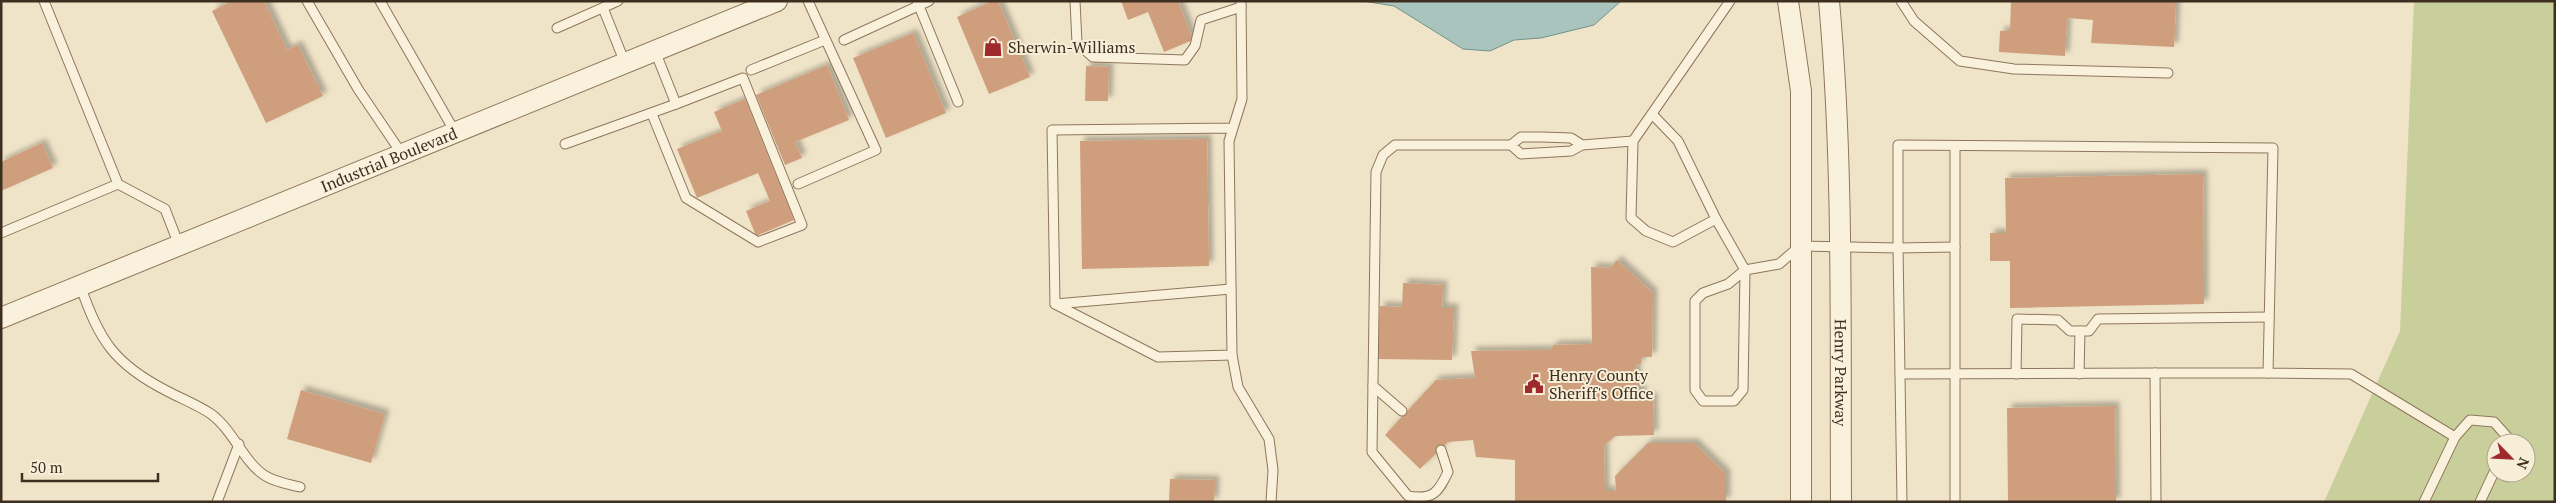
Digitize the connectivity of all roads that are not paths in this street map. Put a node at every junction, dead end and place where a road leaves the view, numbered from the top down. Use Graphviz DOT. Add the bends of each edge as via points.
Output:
graph roads {
  1 [pos="44,1"];
  2 [pos="307,1"];
  3 [pos="380,1"];
  4 [pos="618,1"];
  5 [pos="777,1"];
  6 [pos="808,1"];
  7 [pos="929,1"];
  8 [pos="1075,1"];
  9 [pos="1730,1"];
  10 [pos="1788,1"];
  11 [pos="1829,1"];
  12 [pos="1901,1"];
  13 [pos="918,3"];
  14 [pos="1241,4"];
  15 [pos="603,8"];
  16 [pos="557,28"];
  17 [pos="826,40"];
  18 [pos="844,40"];
  19 [pos="655,51"];
  20 [pos="625,63"];
  21 [pos="751,70"];
  22 [pos="2168,73"];
  23 [pos="958,102"];
  24 [pos="676,104"];
  25 [pos="652,114"];
  26 [pos="1652,114"];
  27 [pos="1233,128"];
  28 [pos="454,132"];
  29 [pos="1633,141"];
  30 [pos="565,144"];
  31 [pos="1511,145"];
  32 [pos="1582,145"];
  33 [pos="1955,146"];
  34 [pos="402,154"];
  35 [pos="118,184"];
  36 [pos="798,184"];
  37 [pos="1716,219"];
  38 [pos="1,233"];
  39 [pos="179,244"];
  40 [pos="1800,246"];
  41 [pos="1839,246"];
  42 [pos="1955,247"];
  43 [pos="1898,248"];
  44 [pos="1745,270"];
  45 [pos="80,285"];
  46 [pos="1232,289"];
  47 [pos="1055,304"];
  48 [pos="2269,317"];
  49 [pos="1,318"];
  50 [pos="2080,331"];
  51 [pos="1232,355"];
  52 [pos="2155,373"];
  53 [pos="2268,373"];
  54 [pos="1900,374"];
  55 [pos="2016,374"];
  56 [pos="2079,374"];
  57 [pos="1954,375"];
  58 [pos="1373,386"];
  59 [pos="1402,411"];
  60 [pos="2504,433"];
  61 [pos="2455,437"];
  62 [pos="239,444"];
  63 [pos="1441,450"];
  64 [pos="2489,483"];
  65 [pos="300,487"];
  66 [pos="217,502"];
  67 [pos="1271,502"];
  68 [pos="1801,502"];
  69 [pos="1842,502"];
  70 [pos="1902,502"];
  71 [pos="1955,502"];
  72 [pos="2156,502"];
  73 [pos="2424,502"];
  74 [pos="2480,502"];
  1 -- 35 [label="lane"];
  2 -- 34 [label="lane" via="358,90"];
  3 -- 28 [label="lane"];
  4 -- 15 [label="lane"];
  5 -- 19 [label="street, Industrial Boulevard"];
  6 -- 17 [label="lane"];
  7 -- 13 [label="lane"];
  8 -- 14 [label="lane" via="1077,43 1093,57 1185,60 1195,46 1201,20"];
  9 -- 26 [label="lane"];
  10 -- 40 [label="street" via="1801,90"];
  11 -- 41 [label="street, Henry Parkway" via="1835,80"];
  12 -- 22 [label="lane" via="1914,21 1960,61 2014,70"];
  13 -- 18 [label="lane"];
  13 -- 23 [label="lane"];
  14 -- 27 [label="lane" via="1242,99"];
  15 -- 16 [label="lane"];
  15 -- 20 [label="lane"];
  17 -- 21 [label="lane"];
  17 -- 36 [label="lane" via="876,150"];
  19 -- 20 [label="street, Industrial Boulevard"];
  19 -- 24 [label="lane"];
  20 -- 28 [label="street, Industrial Boulevard"];
  24 -- 25 [label="lane"];
  24 -- 25 [label="lane" via="743,78 802,225 758,242 686,198"];
  25 -- 30 [label="lane"];
  26 -- 29 [label="lane"];
  26 -- 37 [label="lane" via="1678,142"];
  27 -- 46 [label="lane" via="1228,141"];
  27 -- 47 [label="lane" via="1052,130"];
  28 -- 34 [label="street, Industrial Boulevard"];
  29 -- 32 [label="lane"];
  29 -- 37 [label="lane" via="1631,218 1646,231 1673,242"];
  31 -- 32 [label="lane" via="1521,137 1542,137 1571,138"];
  31 -- 32 [label="lane" via="1521,154 1571,152"];
  31 -- 58 [label="lane" via="1394,145 1383,155 1376,172"];
  33 -- 42 [label="lane"];
  33 -- 43 [label="lane" via="1898,144"];
  33 -- 48 [label="lane" via="2273,148"];
  34 -- 39 [label="street, Industrial Boulevard"];
  35 -- 38 [label="lane"];
  35 -- 39 [label="lane" via="164,209"];
  37 -- 44 [label="lane"];
  39 -- 45 [label="street, Industrial Boulevard"];
  40 -- 41 [label="lane"];
  40 -- 44 [label="lane" via="1779,264"];
  40 -- 68 [label="street"];
  41 -- 43 [label="lane"];
  41 -- 69 [label="street, Henry Parkway"];
  42 -- 43 [label="lane"];
  42 -- 57 [label="lane"];
  43 -- 54 [label="lane"];
  44 -- 44 [label="lane" via="1728,284 1703,292 1695,301 1695,390 1702,400 1734,401 1743,390"];
  45 -- 49 [label="street, Industrial Boulevard"];
  45 -- 62 [label="lane" via="93,322 124,363 165,390 211,414"];
  46 -- 47 [label="lane"];
  46 -- 51 [label="lane"];
  47 -- 51 [label="lane" via="1158,357"];
  48 -- 50 [label="lane" via="2098,319 2089,332"];
  48 -- 53 [label="lane"];
  50 -- 55 [label="lane" via="2070,331 2058,320 2017,319"];
  50 -- 56 [label="lane"];
  51 -- 67 [label="lane" via="1238,387 1269,439 1273,470"];
  52 -- 53 [label="lane"];
  52 -- 56 [label="lane"];
  52 -- 72 [label="lane"];
  53 -- 61 [label="lane" via="2351,374"];
  54 -- 57 [label="lane"];
  54 -- 70 [label="lane"];
  55 -- 56 [label="lane"];
  55 -- 57 [label="lane"];
  57 -- 71 [label="lane"];
  58 -- 59 [label="lane"];
  58 -- 63 [label="lane" via="1372,452 1408,496 1424,498 1439,490 1448,472"];
  60 -- 61 [label="lane" via="2494,422 2470,420"];
  61 -- 73 [label="lane"];
  62 -- 65 [label="lane" via="262,474"];
  62 -- 66 [label="lane"];
  64 -- 74 [label="lane"];
}
